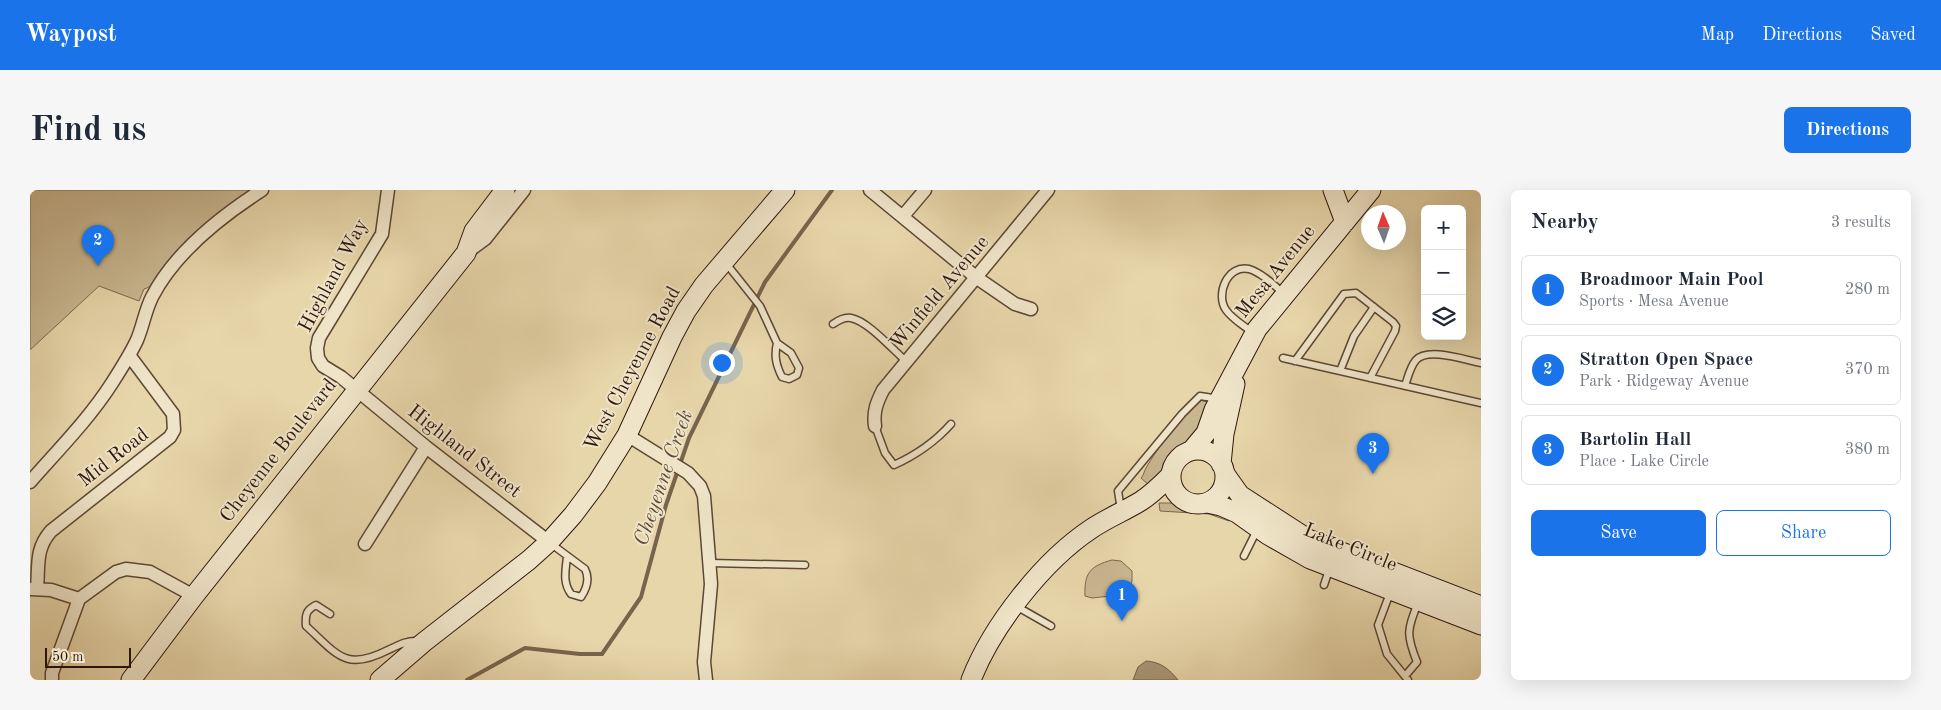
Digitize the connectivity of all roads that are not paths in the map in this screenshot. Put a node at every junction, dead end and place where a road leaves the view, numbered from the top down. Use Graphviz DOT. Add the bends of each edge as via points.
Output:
graph roads {
  1 [pos="262,190"];
  2 [pos="388,190"];
  3 [pos="504,190"];
  4 [pos="524,190"];
  5 [pos="785,190"];
  6 [pos="870,190"];
  7 [pos="925,190"];
  8 [pos="1048,190"];
  9 [pos="1333,190"];
  10 [pos="1371,190"];
  11 [pos="903,216"];
  12 [pos="1345,222"];
  13 [pos="466,253"];
  14 [pos="724,261"];
  15 [pos="977,278"];
  16 [pos="1285,295"];
  17 [pos="1374,307"];
  18 [pos="1031,309"];
  19 [pos="833,324"];
  20 [pos="1254,334"];
  21 [pos="777,342"];
  22 [pos="129,355"];
  23 [pos="1283,358"];
  24 [pos="1240,361"];
  25 [pos="1295,361"];
  26 [pos="907,362"];
  27 [pos="1481,364"];
  28 [pos="1340,371"];
  29 [pos="1370,378"];
  30 [pos="1405,386"];
  31 [pos="356,390"];
  32 [pos="1220,399"];
  33 [pos="1481,403"];
  34 [pos="950,424"];
  35 [pos="875,426"];
  36 [pos="627,436"];
  37 [pos="426,447"];
  38 [pos="1191,451"];
  39 [pos="1223,469"];
  40 [pos="1170,476"];
  41 [pos="30,482"];
  42 [pos="1182,500"];
  43 [pos="1141,501"];
  44 [pos="1207,503"];
  45 [pos="1121,512"];
  46 [pos="1258,528"];
  47 [pos="549,542"];
  48 [pos="365,544"];
  49 [pos="567,556"];
  50 [pos="1244,556"];
  51 [pos="710,563"];
  52 [pos="805,565"];
  53 [pos="1330,566"];
  54 [pos="1395,582"];
  55 [pos="1324,585"];
  56 [pos="34,589"];
  57 [pos="194,596"];
  58 [pos="79,599"];
  59 [pos="1419,600"];
  60 [pos="1015,605"];
  61 [pos="1481,606"];
  62 [pos="330,614"];
  63 [pos="1481,625"];
  64 [pos="1051,626"];
  65 [pos="424,642"];
  66 [pos="1407,678"];
  67 [pos="52,680"];
  68 [pos="131,680"];
  69 [pos="380,680"];
  70 [pos="706,680"];
  71 [pos="971,680"];
  1 -- 22 [label="street" via="193,243 179,258 151,298"];
  2 -- 31 [label="street, Highland Way" via="382,234 319,338 317,348 323,366"];
  3 -- 13 [label="street, Cheyenne Boulevard" via="474,231"];
  4 -- 13 [label="street, Cheyenne Boulevard" via="485,239"];
  5 -- 14 [label="street, West Cheyenne Road"];
  6 -- 11 [label="street"];
  7 -- 11 [label="street"];
  8 -- 15 [label="street, Winfield Avenue"];
  9 -- 12 [label="street"];
  10 -- 12 [label="street, Mesa Avenue"];
  11 -- 15 [label="street"];
  12 -- 16 [label="street, Mesa Avenue"];
  13 -- 31 [label="street, Cheyenne Boulevard"];
  14 -- 21 [label="lane" via="760,306"];
  14 -- 36 [label="street, West Cheyenne Road" via="678,325"];
  15 -- 18 [label="street" via="1015,304"];
  15 -- 26 [label="street, Winfield Avenue"];
  16 -- 20 [label="street, Mesa Avenue"];
  16 -- 20 [label="lane" via="1259,274 1247,269 1228,276 1223,285 1222,299 1226,310"];
  17 -- 25 [label="lane" via="1356,293 1344,294"];
  17 -- 28 [label="lane" via="1354,336"];
  17 -- 29 [label="lane" via="1396,326"];
  19 -- 26 [label="lane" via="850,318 862,322"];
  20 -- 24 [label="street, Mesa Avenue"];
  21 -- 21 [label="lane" via="792,353 799,368 797,375 789,379 782,377 776,365"];
  22 -- 41 [label="street" via="98,404"];
  22 -- 56 [label="street, Mid Road" via="173,414 174,430 170,437 43,540"];
  23 -- 25 [label="lane"];
  24 -- 32 [label="street, Mesa Avenue"];
  24 -- 39 [label="street, Mesa Avenue" via="1224,434"];
  25 -- 28 [label="lane"];
  26 -- 35 [label="street, Winfield Avenue" via="883,390 876,404"];
  27 -- 30 [label="lane" via="1425,354 1416,360"];
  28 -- 29 [label="lane"];
  29 -- 30 [label="lane"];
  30 -- 33 [label="lane"];
  31 -- 37 [label="street, Highland Street"];
  31 -- 57 [label="street, Cheyenne Boulevard"];
  32 -- 38 [label="street, Mesa Avenue" via="1206,433"];
  32 -- 45 [label="lane" via="1200,396 1182,414 1118,491"];
  34 -- 35 [label="lane" via="936,439 894,466 885,453"];
  36 -- 47 [label="street, West Cheyenne Road" via="573,515"];
  36 -- 51 [label="street" via="686,471 700,486 704,496"];
  37 -- 47 [label="street, Highland Street"];
  37 -- 48 [label="street"];
  38 -- 39 [label="street" via="1208,452 1216,457"];
  38 -- 40 [label="street" via="1176,460"];
  39 -- 44 [label="street" via="1225,482 1219,494"];
  39 -- 54 [label="street, Lake Circle" via="1240,495 1299,534"];
  40 -- 42 [label="street"];
  40 -- 43 [label="street"];
  42 -- 43 [label="street"];
  42 -- 44 [label="street"];
  43 -- 45 [label="street"];
  44 -- 46 [label="street, Lake Circle" via="1230,509"];
  45 -- 60 [label="street" via="1063,549"];
  46 -- 50 [label="lane"];
  46 -- 53 [label="street, Lake Circle" via="1295,551"];
  47 -- 49 [label="lane"];
  47 -- 65 [label="street, West Cheyenne Road"];
  49 -- 49 [label="lane" via="587,574 586,590 581,597 567,590"];
  51 -- 52 [label="lane"];
  51 -- 70 [label="street" via="704,662"];
  53 -- 54 [label="street, Lake Circle"];
  53 -- 55 [label="lane"];
  54 -- 59 [label="street, Lake Circle"];
  54 -- 61 [label="street, Lake Circle"];
  54 -- 66 [label="lane" via="1378,625 1387,654"];
  56 -- 58 [label="street, Mid Road"];
  57 -- 58 [label="street" via="150,572 126,570 107,577"];
  57 -- 68 [label="street, Cheyenne Boulevard"];
  58 -- 67 [label="street"];
  59 -- 63 [label="street, Lake Circle"];
  59 -- 66 [label="lane" via="1409,632 1417,662"];
  60 -- 64 [label="lane"];
  60 -- 71 [label="street" via="997,630"];
  62 -- 65 [label="lane" via="316,605 308,609 306,626 335,654 349,661 371,657 400,644"];
  65 -- 69 [label="street, West Cheyenne Road"];
}
